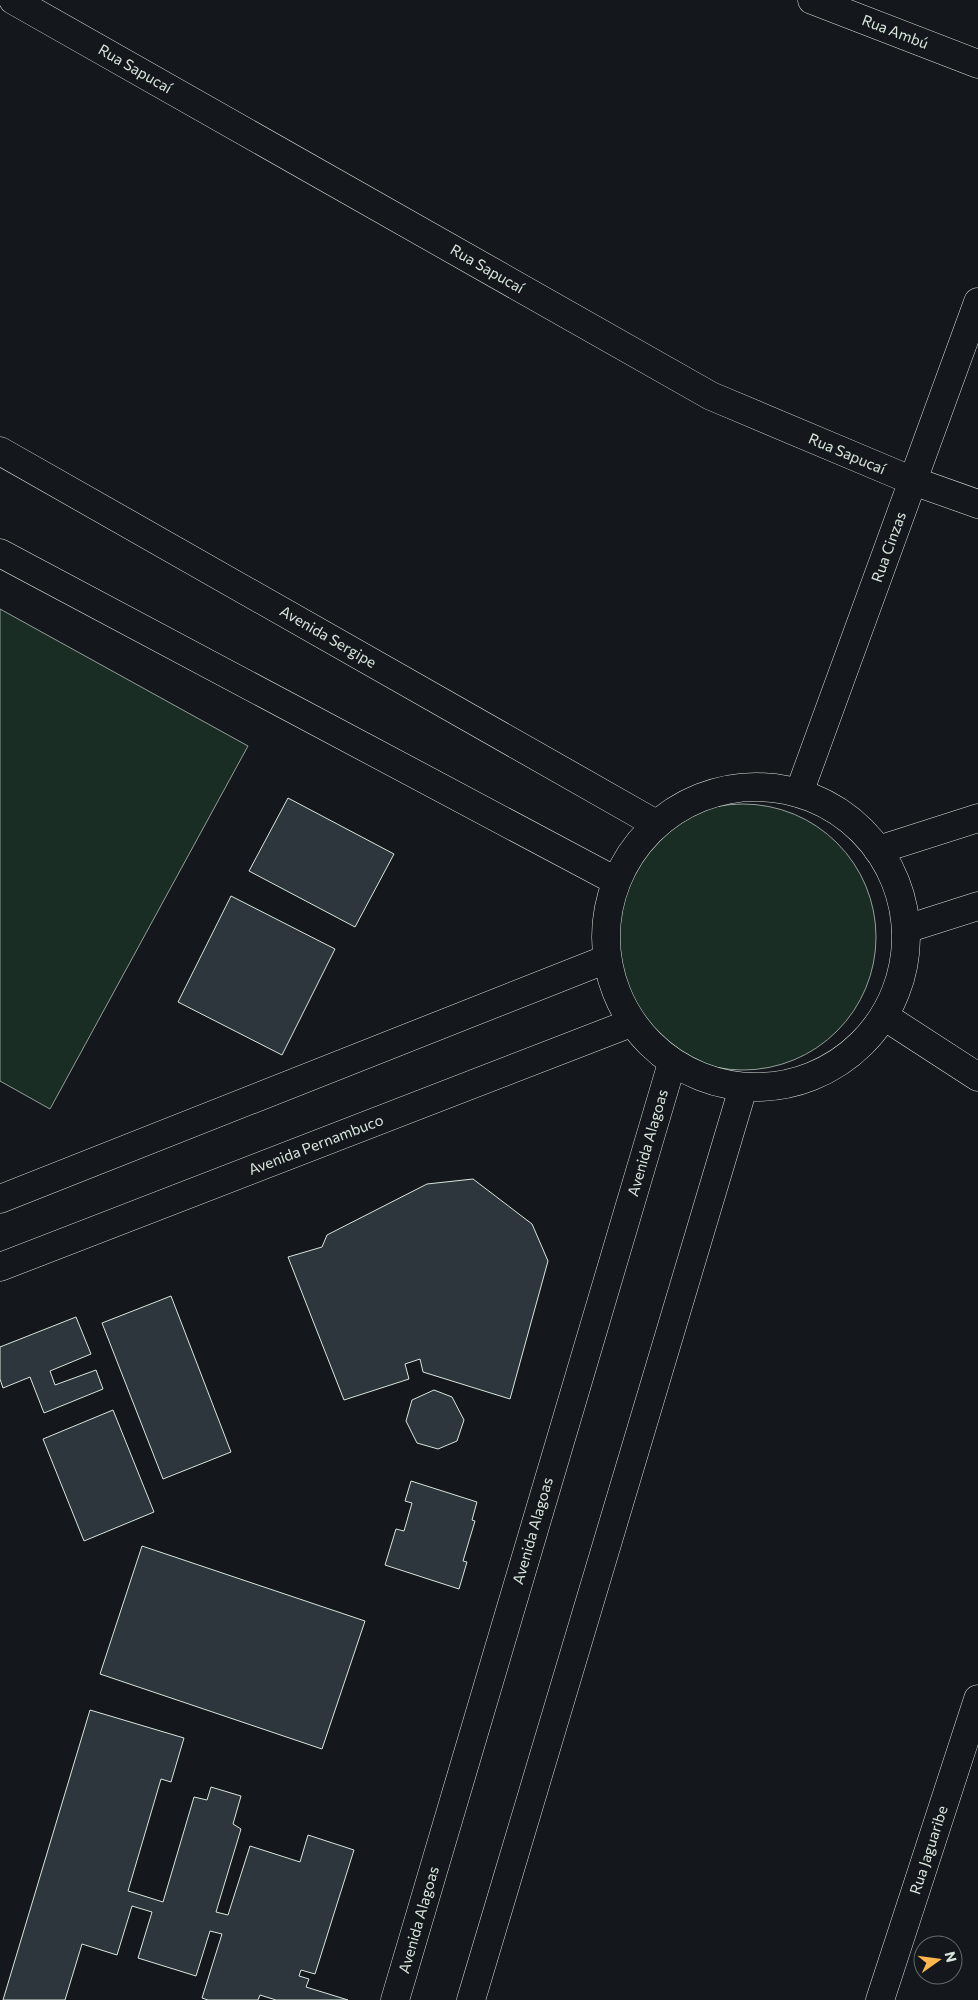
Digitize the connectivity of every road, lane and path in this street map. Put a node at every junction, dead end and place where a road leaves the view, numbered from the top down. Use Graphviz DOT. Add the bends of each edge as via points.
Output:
graph roads {
  1 [pos="13,0"];
  2 [pos="812,0"];
  3 [pos="978,64"];
  4 [pos="978,302"];
  5 [pos="0,451"];
  6 [pos="913,482"];
  7 [pos="978,504"];
  8 [pos="0,553"];
  9 [pos="799,793"];
  10 [pos="978,818"];
  11 [pos="656,824"];
  12 [pos="878,850"];
  13 [pos="616,882"];
  14 [pos="978,906"];
  15 [pos="906,929"];
  16 [pos="607,959"];
  17 [pos="884,1016"];
  18 [pos="632,1023"];
  19 [pos="672,1063"];
  20 [pos="978,1077"];
  21 [pos="743,1088"];
  22 [pos="0,1199"];
  23 [pos="0,1267"];
  24 [pos="978,1699"];
  25 [pos="395,2000"];
  26 [pos="471,2000"];
  27 [pos="880,2000"];
  1 -- 6 [label="street, Rua Sapucaí" via="711,396"];
  2 -- 3 [label="street, Rua Ambú"];
  4 -- 6 [label="street, Rua Cinzas"];
  5 -- 11 [label="street, Avenida Sergipe"];
  6 -- 7 [label="street, Rua Sapucaí"];
  6 -- 9 [label="street, Rua Cinzas"];
  8 -- 13 [label="street"];
  9 -- 11 [label="street" via="762,786 724,789 688,802"];
  9 -- 12 [label="street" via="829,806 856,825"];
  10 -- 12 [label="street"];
  11 -- 13 [label="street" via="632,850"];
  12 -- 15 [label="street" via="897,887"];
  13 -- 16 [label="street" via="606,920"];
  14 -- 15 [label="street"];
  15 -- 17 [label="street" via="901,974"];
  16 -- 18 [label="street" via="616,993"];
  16 -- 22 [label="street"];
  17 -- 20 [label="street"];
  17 -- 21 [label="street" via="858,1049 824,1072 785,1086"];
  18 -- 19 [label="street"];
  18 -- 23 [label="street, Avenida Pernambuco"];
  19 -- 21 [label="street" via="706,1080"];
  19 -- 25 [label="street, Avenida Alagoas"];
  21 -- 26 [label="street"];
  24 -- 27 [label="street, Rua Jaguaribe"];
}
